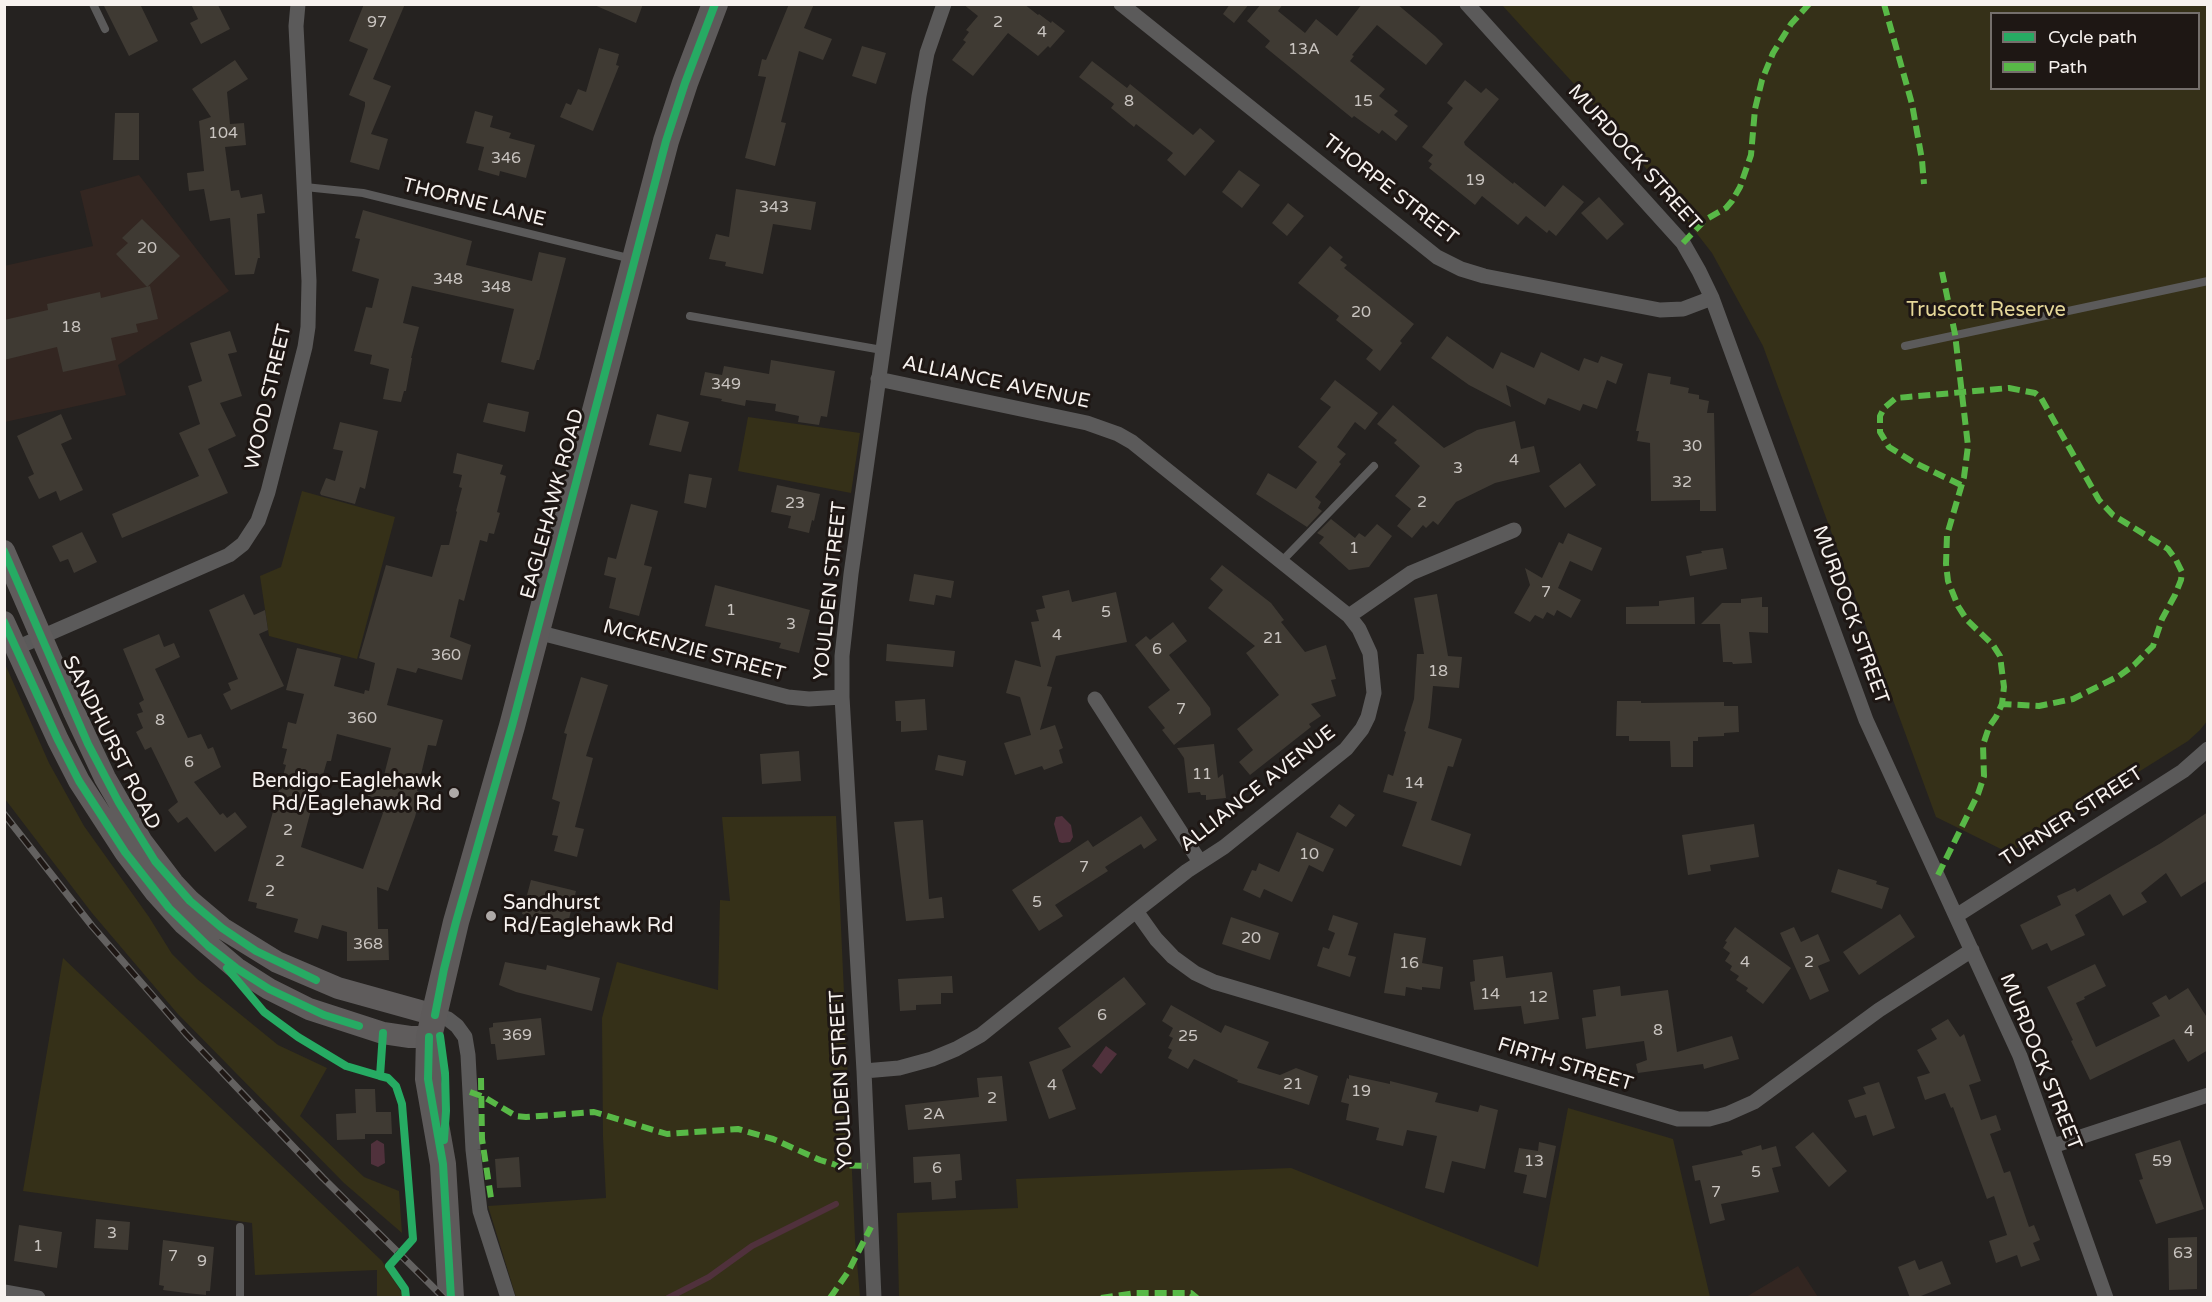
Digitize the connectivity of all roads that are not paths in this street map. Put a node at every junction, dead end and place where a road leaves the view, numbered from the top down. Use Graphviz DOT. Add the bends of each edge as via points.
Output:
graph roads {
  1 [pos="93,4"];
  2 [pos="298,4"];
  3 [pos="715,4"];
  4 [pos="944,4"];
  5 [pos="1121,4"];
  6 [pos="1467,4"];
  7 [pos="105,29"];
  8 [pos="304,187"];
  9 [pos="634,260"];
  10 [pos="2208,281"];
  11 [pos="1712,298"];
  12 [pos="690,316"];
  13 [pos="1905,346"];
  14 [pos="882,350"];
  15 [pos="878,379"];
  16 [pos="1374,466"];
  17 [pos="1514,530"];
  18 [pos="4,551"];
  19 [pos="1282,561"];
  20 [pos="1349,616"];
  21 [pos="4,622"];
  22 [pos="537,632"];
  23 [pos="41,638"];
  24 [pos="16,648"];
  25 [pos="842,697"];
  26 [pos="1095,699"];
  27 [pos="2208,749"];
  28 [pos="1200,862"];
  29 [pos="1136,910"];
  30 [pos="1956,916"];
  31 [pos="1972,950"];
  32 [pos="434,1029"];
  33 [pos="864,1071"];
  34 [pos="2208,1095"];
  35 [pos="2053,1146"];
  36 [pos="240,1227"];
  37 [pos="4,1292"];
  38 [pos="451,1293"];
  39 [pos="38,1298"];
  40 [pos="240,1298"];
  41 [pos="508,1298"];
  42 [pos="874,1298"];
  43 [pos="2106,1298"];
  1 -- 7 [label="lane"];
  2 -- 8 [label="street, WOOD STREET"];
  3 -- 9 [label="main road, EAGLEHAWK ROAD" via="680,99"];
  4 -- 14 [label="street, YOULDEN STREET" via="922,73"];
  5 -- 11 [label="street, THORPE STREET" via="1437,257 1461,269 1660,310 1683,309"];
  6 -- 11 [label="street, MURDOCK STREET" via="1683,243"];
  8 -- 9 [label="lane, THORNE LANE" via="363,192"];
  8 -- 23 [label="street, WOOD STREET" via="309,303 305,347 268,492 254,529 229,555"];
  9 -- 22 [label="main road, EAGLEHAWK ROAD"];
  10 -- 13 [label="lane"];
  11 -- 30 [label="street, MURDOCK STREET" via="1866,720"];
  12 -- 14 [label="lane"];
  14 -- 15 [label="street, YOULDEN STREET"];
  15 -- 19 [label="street, ALLIANCE AVENUE" via="1087,423 1118,434"];
  15 -- 25 [label="street, YOULDEN STREET" via="847,607"];
  16 -- 19 [label="lane"];
  17 -- 20 [label="street" via="1411,573"];
  18 -- 23 [label="main road, SANDHURST ROAD"];
  19 -- 20 [label="street, ALLIANCE AVENUE"];
  20 -- 28 [label="street, ALLIANCE AVENUE" via="1365,640 1373,667 1374,693 1362,729 1346,749"];
  21 -- 24 [label="main road, SANDHURST ROAD"];
  22 -- 25 [label="street, MCKENZIE STREET" via="788,697"];
  22 -- 32 [label="main road, EAGLEHAWK ROAD" via="456,922"];
  23 -- 24 [label="street, WOOD STREET"];
  23 -- 32 [label="main road, SANDHURST ROAD" via="119,802 155,861 190,901 240,940 298,972"];
  24 -- 32 [label="main road, SANDHURST ROAD" via="68,759 102,818 148,884 195,935 244,973 309,1009 410,1038"];
  25 -- 33 [label="street, YOULDEN STREET"];
  26 -- 28 [label="street"];
  27 -- 30 [label="street, TURNER STREET" via="2183,771"];
  28 -- 29 [label="street, ALLIANCE AVENUE"];
  29 -- 31 [label="street, FIRTH STREET" via="1173,957 1214,982 1678,1119 1710,1119 1754,1102 1879,1010"];
  29 -- 33 [label="street, ALLIANCE AVENUE" via="981,1035 932,1059 899,1068"];
  30 -- 31 [label="street, MURDOCK STREET"];
  31 -- 35 [label="street, MURDOCK STREET" via="2020,1056"];
  32 -- 38 [label="main road, EAGLEHAWK ROAD" via="428,1079 443,1164"];
  32 -- 41 [label="street" via="448,1019 465,1037 480,1211"];
  33 -- 42 [label="street, YOULDEN STREET"];
  34 -- 35 [label="street"];
  35 -- 43 [label="street, MURDOCK STREET"];
  36 -- 40 [label="lane"];
  37 -- 39 [label="street"];
}
